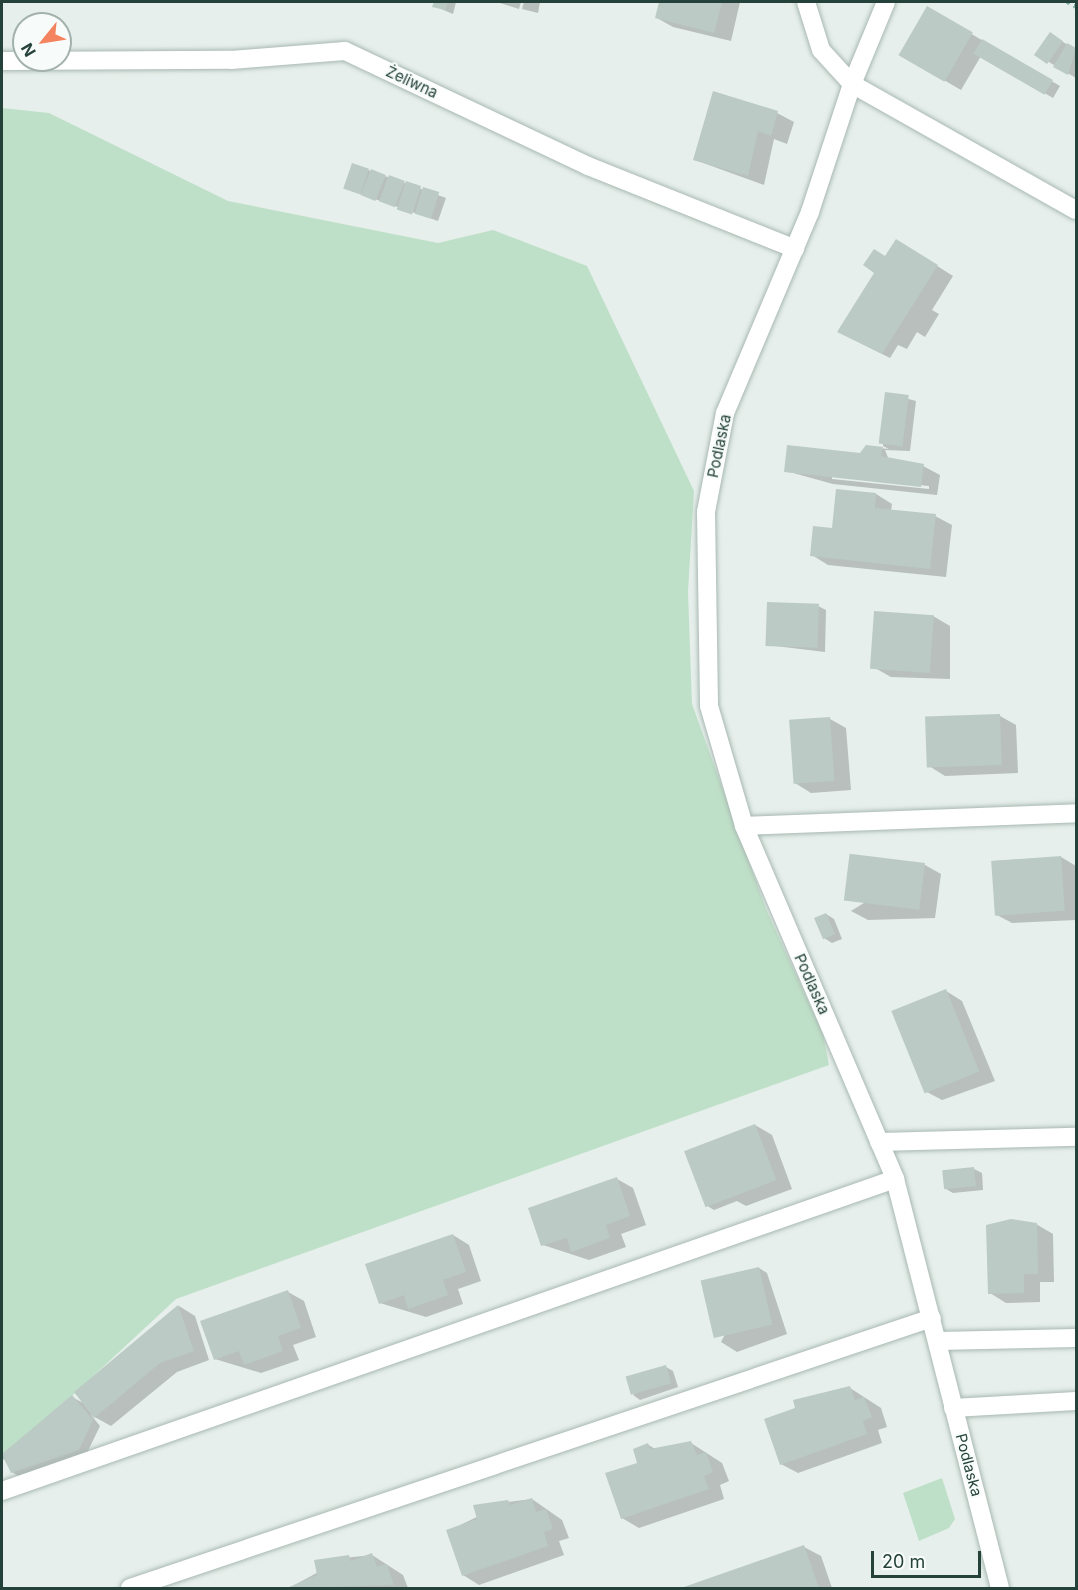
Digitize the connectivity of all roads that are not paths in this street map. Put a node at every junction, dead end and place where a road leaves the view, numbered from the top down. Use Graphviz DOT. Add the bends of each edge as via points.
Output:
graph roads {
  1 [pos="806,2"];
  2 [pos="886,2"];
  3 [pos="2,61"];
  4 [pos="852,84"];
  5 [pos="1077,210"];
  6 [pos="795,249"];
  7 [pos="1077,813"];
  8 [pos="744,826"];
  9 [pos="1077,1137"];
  10 [pos="879,1142"];
  11 [pos="894,1179"];
  12 [pos="932,1318"];
  13 [pos="1077,1338"];
  14 [pos="938,1341"];
  15 [pos="1077,1401"];
  16 [pos="953,1408"];
  17 [pos="2,1491"];
  18 [pos="130,1588"];
  19 [pos="1000,1588"];
  1 -- 4 [label="street" via="821,50"];
  2 -- 4 [label="street, Podlaska"];
  3 -- 6 [label="street, Żeliwna" via="231,60 345,51 588,166"];
  4 -- 5 [label="street"];
  4 -- 6 [label="street, Podlaska"];
  6 -- 8 [label="street, Podlaska" via="725,413 706,513 709,706"];
  7 -- 8 [label="street"];
  8 -- 10 [label="street, Podlaska"];
  9 -- 10 [label="street"];
  10 -- 11 [label="street, Podlaska"];
  11 -- 12 [label="street, Podlaska"];
  11 -- 17 [label="street"];
  12 -- 14 [label="street, Podlaska"];
  12 -- 18 [label="street"];
  13 -- 14 [label="street"];
  14 -- 16 [label="street, Podlaska"];
  15 -- 16 [label="street"];
  16 -- 19 [label="street, Podlaska"];
}
